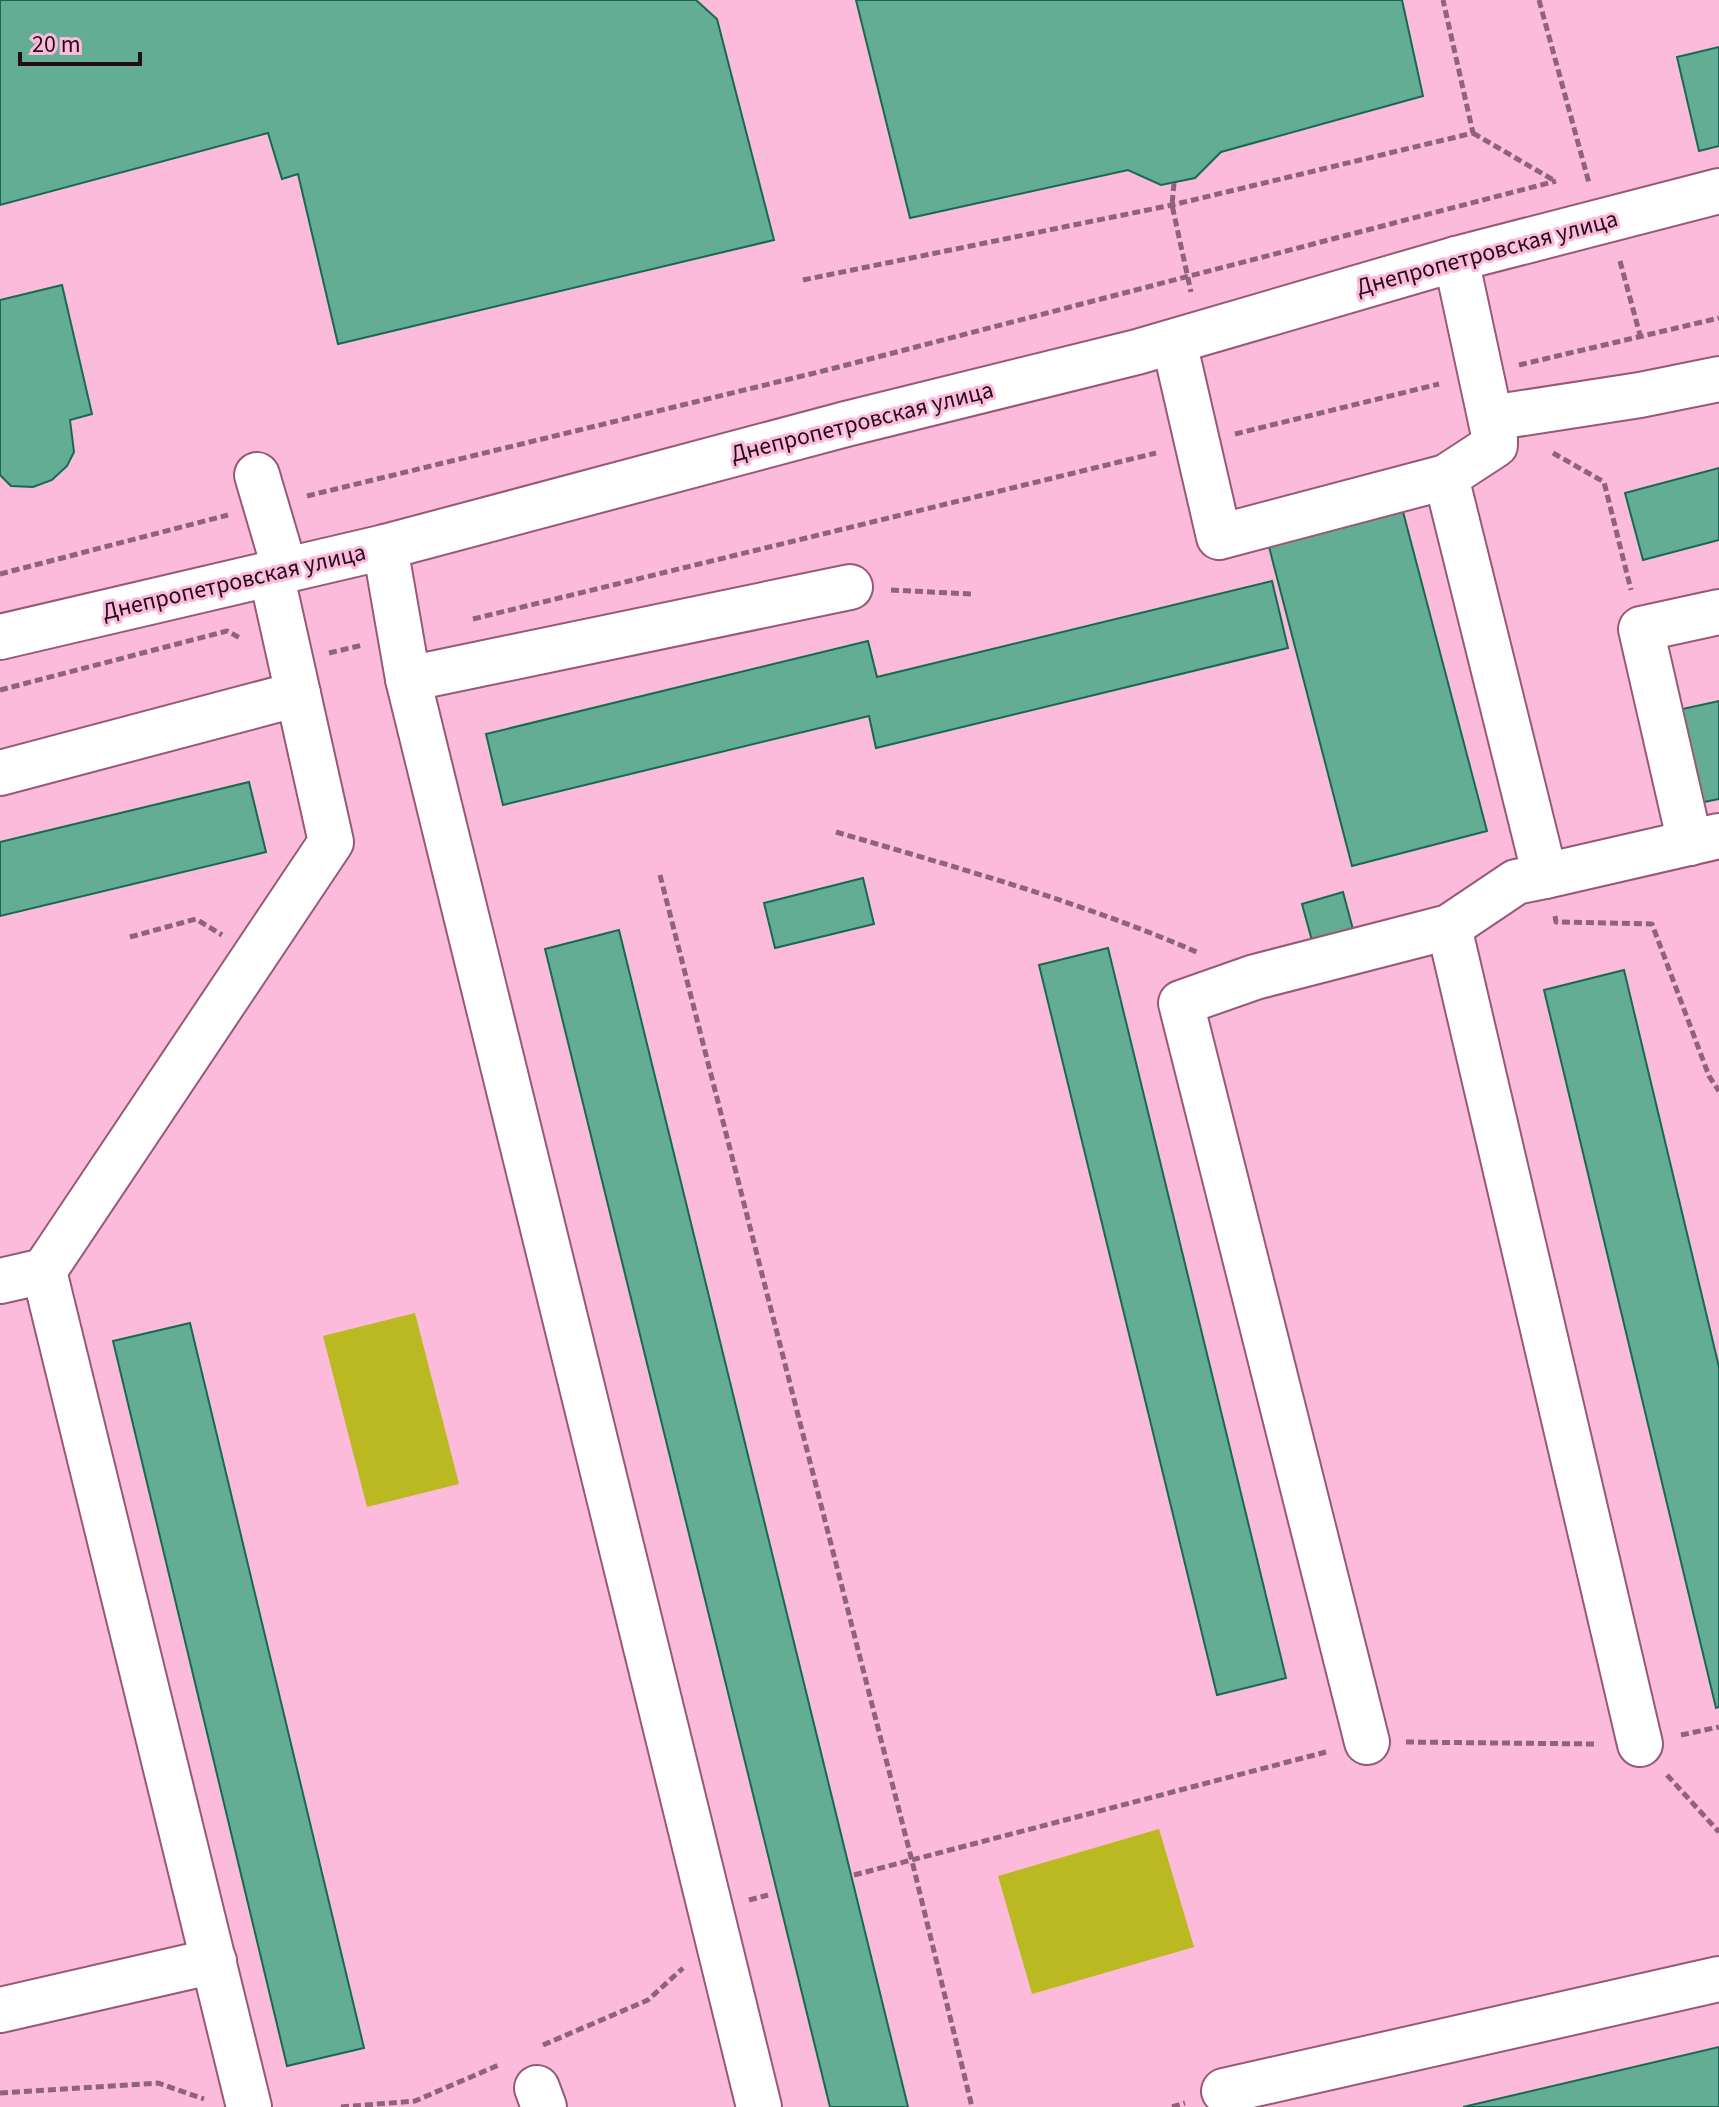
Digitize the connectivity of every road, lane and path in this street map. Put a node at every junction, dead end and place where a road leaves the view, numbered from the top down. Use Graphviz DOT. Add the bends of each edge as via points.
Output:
graph roads {
  1 [pos="1443,0"];
  2 [pos="1539,0"];
  3 [pos="1556,181"];
  4 [pos="1174,183"];
  5 [pos="1591,188"];
  6 [pos="1719,191"];
  7 [pos="1172,205"];
  8 [pos="1456,259"];
  9 [pos="1188,277"];
  10 [pos="803,280"];
  11 [pos="1719,318"];
  12 [pos="1187,338"];
  13 [pos="1481,374"];
  14 [pos="1719,379"];
  15 [pos="1493,429"];
  16 [pos="1198,442"];
  17 [pos="1446,477"];
  18 [pos="261,491"];
  19 [pos="385,547"];
  20 [pos="278,572"];
  21 [pos="0,574"];
  22 [pos="850,587"];
  23 [pos="971,594"];
  24 [pos="1719,612"];
  25 [pos="460,622"];
  26 [pos="1641,629"];
  27 [pos="0,637"];
  28 [pos="400,637"];
  29 [pos="294,678"];
  30 [pos="408,679"];
  31 [pos="0,690"];
  32 [pos="0,773"];
  33 [pos="836,832"];
  34 [pos="1705,840"];
  35 [pos="660,875"];
  36 [pos="1545,876"];
  37 [pos="196,919"];
  38 [pos="1449,927"];
  39 [pos="130,937"];
  40 [pos="1255,977"];
  41 [pos="1719,1091"];
  42 [pos="44,1271"];
  43 [pos="0,1281"];
  44 [pos="1367,1742"];
  45 [pos="1640,1744"];
  46 [pos="1719,1832"];
  47 [pos="912,1861"];
  48 [pos="854,1875"];
  49 [pos="214,1961"];
  50 [pos="1719,1979"];
  51 [pos="648,2000"];
  52 [pos="0,2010"];
  53 [pos="529,2077"];
  54 [pos="1224,2091"];
  55 [pos="0,2093"];
  56 [pos="232,2105"];
  57 [pos="341,2107"];
  58 [pos="759,2107"];
  59 [pos="972,2107"];
  1 -- 7 [label="path" via="1473,133"];
  2 -- 5 [label="path"];
  3 -- 9 [label="path"];
  4 -- 7 [label="path"];
  6 -- 8 [label="street, Днепропетровская улица"];
  7 -- 9 [label="path"];
  7 -- 10 [label="path"];
  8 -- 12 [label="street, Днепропетровская улица"];
  8 -- 13 [label="street"];
  9 -- 12 [label="path"];
  9 -- 18 [label="path" via="831,369"];
  11 -- 13 [label="path"];
  12 -- 16 [label="street"];
  12 -- 19 [label="street, Днепропетровская улица"];
  13 -- 15 [label="street"];
  13 -- 16 [label="path"];
  14 -- 15 [label="street"];
  15 -- 17 [label="street" via="1495,445"];
  15 -- 26 [label="path" via="1526,438 1604,482"];
  16 -- 17 [label="street" via="1219,537"];
  16 -- 25 [label="path"];
  17 -- 36 [label="street"];
  18 -- 20 [label="street"];
  18 -- 21 [label="path"];
  19 -- 20 [label="street, Днепропетровская улица"];
  19 -- 28 [label="street"];
  20 -- 27 [label="street, Днепропетровская улица"];
  20 -- 29 [label="street"];
  22 -- 23 [label="path"];
  22 -- 30 [label="street"];
  24 -- 26 [label="street"];
  26 -- 34 [label="street"];
  28 -- 29 [label="path"];
  28 -- 30 [label="street"];
  29 -- 31 [label="path" via="227,631"];
  29 -- 32 [label="street"];
  29 -- 42 [label="street" via="331,842"];
  30 -- 58 [label="street"];
  33 -- 40 [label="path" via="1073,905"];
  34 -- 36 [label="street"];
  35 -- 47 [label="path"];
  36 -- 38 [label="street" via="1516,882"];
  36 -- 41 [label="path" via="1556,922 1652,924"];
  37 -- 39 [label="path"];
  38 -- 40 [label="street"];
  38 -- 45 [label="street"];
  40 -- 44 [label="street" via="1181,1003"];
  42 -- 43 [label="street"];
  42 -- 49 [label="street"];
  44 -- 45 [label="path"];
  44 -- 47 [label="path"];
  45 -- 46 [label="path"];
  47 -- 48 [label="path"];
  47 -- 59 [label="path"];
  49 -- 52 [label="street"];
  49 -- 56 [label="street"];
  50 -- 54 [label="street"];
  51 -- 53 [label="path"];
  53 -- 57 [label="path" via="415,2101"];
  55 -- 56 [label="path" via="158,2083"];
}
